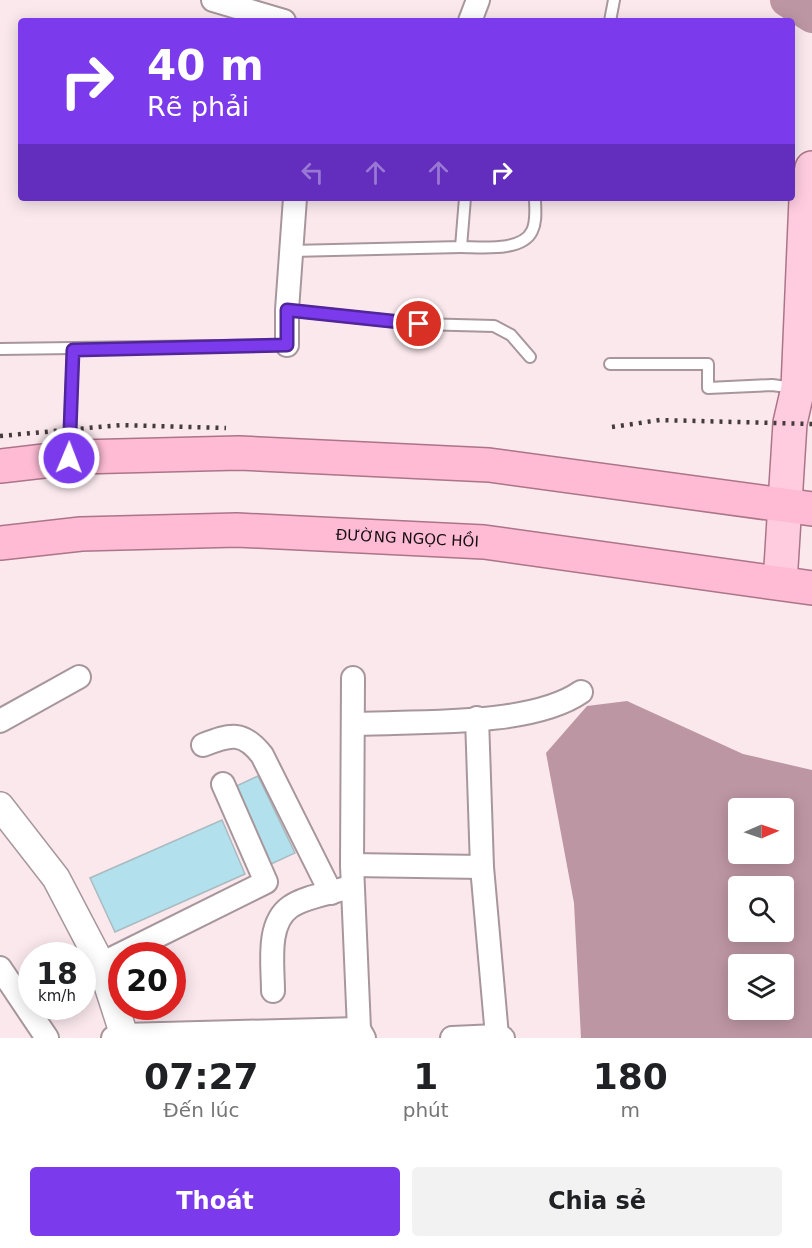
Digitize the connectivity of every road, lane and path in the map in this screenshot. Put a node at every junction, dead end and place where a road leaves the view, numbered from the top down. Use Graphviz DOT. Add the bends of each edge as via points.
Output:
graph roads {
  1 [pos="213,0"];
  2 [pos="478,0"];
  3 [pos="614,0"];
  4 [pos="274,18"];
  5 [pos="471,18"];
  6 [pos="611,18"];
  7 [pos="803,188"];
  8 [pos="296,201"];
  9 [pos="465,201"];
  10 [pos="535,201"];
  11 [pos="461,247"];
  12 [pos="291,251"];
  13 [pos="287,310"];
  14 [pos="287,345"];
  15 [pos="0,350"];
  16 [pos="73,350"];
  17 [pos="530,357"];
  18 [pos="610,364"];
  19 [pos="805,389"];
  20 [pos="69,458"];
  21 [pos="0,466"];
  22 [pos="798,508"];
  23 [pos="0,543"];
  24 [pos="780,583"];
  25 [pos="812,588"];
  26 [pos="79,677"];
  27 [pos="353,678"];
  28 [pos="581,692"];
  29 [pos="477,718"];
  30 [pos="0,721"];
  31 [pos="353,724"];
  32 [pos="203,745"];
  33 [pos="223,784"];
  34 [pos="0,806"];
  35 [pos="482,867"];
  36 [pos="353,876"];
  37 [pos="331,893"];
  38 [pos="101,964"];
  39 [pos="0,968"];
  40 [pos="273,991"];
  41 [pos="362,1034"];
  42 [pos="120,1037"];
  43 [pos="500,1037"];
  44 [pos="47,1038"];
  45 [pos="452,1038"];
  1 -- 4 [label="street"];
  2 -- 5 [label="street"];
  3 -- 6 [label="lane"];
  7 -- 19 [label="main road"];
  8 -- 12 [label="street"];
  9 -- 11 [label="lane"];
  10 -- 11 [label="lane" via="532,233 524,240"];
  11 -- 12 [label="lane"];
  12 -- 13 [label="street"];
  13 -- 14 [label="street"];
  13 -- 17 [label="lane" via="419,324 494,326 511,335"];
  14 -- 16 [label="lane"];
  15 -- 16 [label="lane"];
  16 -- 20 [label="lane"];
  18 -- 19 [label="lane" via="708,364 708,388 772,385"];
  19 -- 22 [label="main road" via="790,423"];
  20 -- 21 [label="highway"];
  20 -- 22 [label="highway" via="239,453 489,465"];
  22 -- 24 [label="main road"];
  23 -- 24 [label="highway, ĐƯỜNG NGỌC HỒI" via="81,534 237,530 484,542"];
  24 -- 25 [label="highway, ĐƯỜNG NGỌC HỒI"];
  26 -- 30 [label="street"];
  27 -- 31 [label="street"];
  28 -- 29 [label="street" via="548,709"];
  29 -- 31 [label="street"];
  29 -- 35 [label="street"];
  31 -- 36 [label="street"];
  32 -- 37 [label="street" via="243,737 254,745"];
  33 -- 38 [label="street" via="266,882"];
  34 -- 38 [label="street" via="56,878"];
  35 -- 36 [label="street"];
  35 -- 43 [label="street"];
  36 -- 37 [label="street"];
  36 -- 41 [label="street"];
  37 -- 40 [label="street" via="291,906 281,916 274,932"];
  38 -- 42 [label="street"];
  39 -- 44 [label="street"];
  41 -- 42 [label="street"];
  43 -- 45 [label="street"];
}
